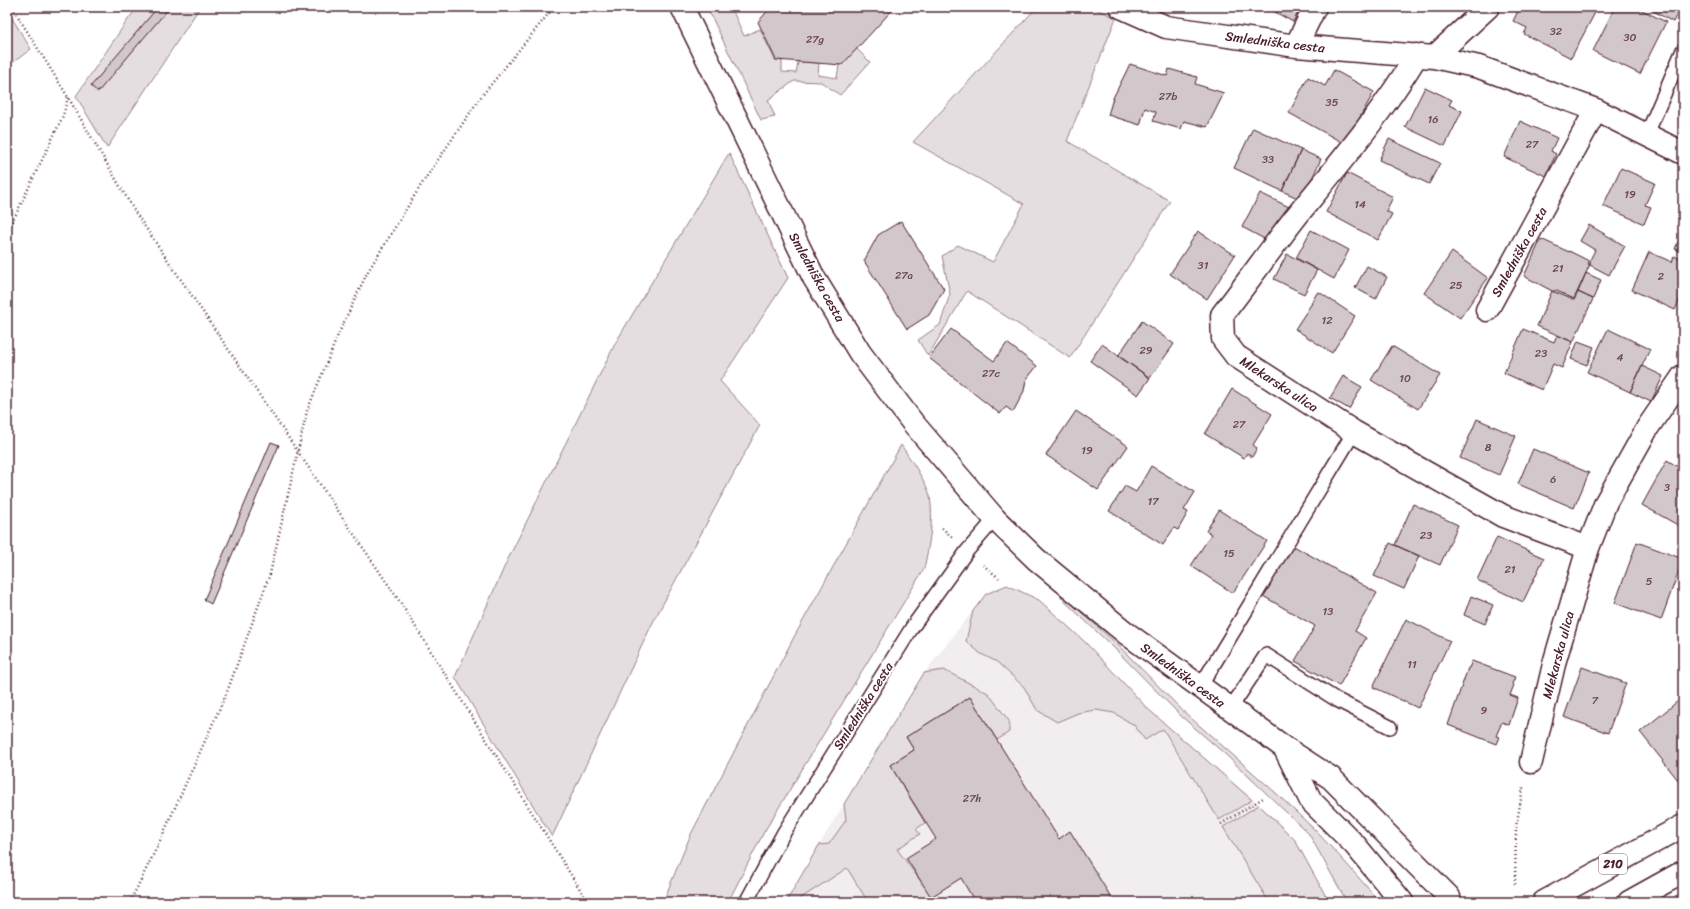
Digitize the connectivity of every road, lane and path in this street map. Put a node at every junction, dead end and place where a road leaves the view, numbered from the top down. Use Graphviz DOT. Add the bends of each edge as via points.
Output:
graph roads {
  1 [pos="12,7"];
  2 [pos="554,7"];
  3 [pos="682,7"];
  4 [pos="1121,7"];
  5 [pos="1315,7"];
  6 [pos="1488,7"];
  7 [pos="1296,46"];
  8 [pos="1683,50"];
  9 [pos="1426,56"];
  10 [pos="68,97"];
  11 [pos="1596,110"];
  12 [pos="1647,134"];
  13 [pos="1683,153"];
  14 [pos="7,233"];
  15 [pos="1487,310"];
  16 [pos="1683,376"];
  17 [pos="1354,432"];
  18 [pos="297,452"];
  19 [pos="995,519"];
  20 [pos="1588,548"];
  21 [pos="1200,687"];
  22 [pos="1230,709"];
  23 [pos="1390,727"];
  24 [pos="1285,748"];
  25 [pos="1531,762"];
  26 [pos="1521,782"];
  27 [pos="1263,798"];
  28 [pos="1221,824"];
  29 [pos="1683,826"];
  30 [pos="1683,872"];
  31 [pos="1515,884"];
  32 [pos="1632,901"];
  33 [pos="130,902"];
  34 [pos="588,902"];
  35 [pos="746,902"];
  36 [pos="1402,902"];
  37 [pos="1450,902"];
  38 [pos="1544,902"];
  1 -- 10 [label="path"];
  2 -- 18 [label="path" via="480,98 420,185 367,273 307,411"];
  3 -- 19 [label="street, Smledniška cesta" via="814,278 852,341 913,423"];
  4 -- 7 [label="street, Smledniška cesta" via="1166,27"];
  5 -- 7 [label="street"];
  6 -- 9 [label="street"];
  7 -- 9 [label="street, Smledniška cesta"];
  8 -- 12 [label="lane"];
  9 -- 11 [label="street, Smledniška cesta" via="1479,67"];
  9 -- 17 [label="street, Mlekarska ulica" via="1400,84 1222,315 1223,339 1236,356"];
  10 -- 14 [label="path" via="63,116"];
  10 -- 18 [label="path" via="135,212"];
  11 -- 12 [label="street, Smledniška cesta"];
  11 -- 15 [label="street, Smledniška cesta"];
  12 -- 13 [label="street, Smledniška cesta"];
  16 -- 20 [label="street, Mlekarska ulica" via="1648,427 1606,502"];
  17 -- 20 [label="street, Mlekarska ulica" via="1503,516"];
  17 -- 21 [label="lane"];
  18 -- 33 [label="path" via="270,574 232,677 160,841"];
  18 -- 34 [label="path" via="400,602"];
  19 -- 21 [label="street, Smledniška cesta" via="1036,559 1126,633"];
  19 -- 35 [label="lane, Smledniška cesta" via="967,551 913,626 783,834"];
  20 -- 25 [label="street, Mlekarska ulica" via="1555,660"];
  21 -- 22 [label="street, Smledniška cesta"];
  22 -- 23 [label="lane" via="1266,655 1337,700"];
  22 -- 24 [label="street, Smledniška cesta"];
  24 -- 36 [label="street, Smledniška cesta" via="1311,801 1355,845"];
  24 -- 37 [label="street, Smledniška cesta" via="1331,778 1449,897"];
  26 -- 31 [label="path" via="1523,788 1516,827"];
  27 -- 28 [label="path"];
  29 -- 38 [label="street, 210"];
  30 -- 32 [label="street"];
}
